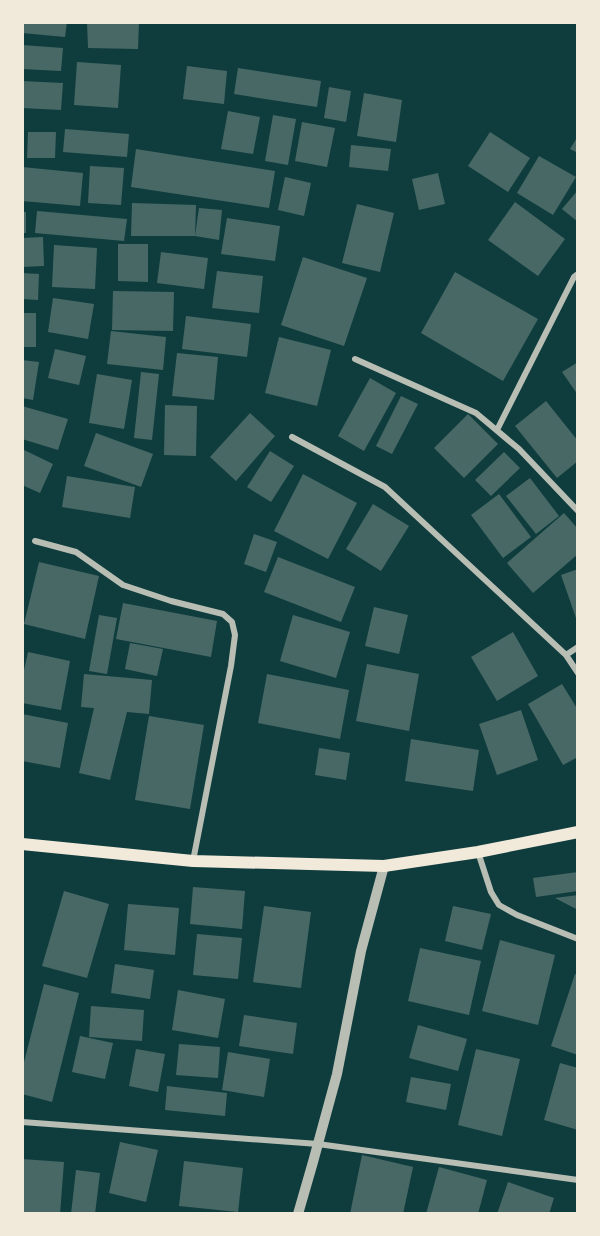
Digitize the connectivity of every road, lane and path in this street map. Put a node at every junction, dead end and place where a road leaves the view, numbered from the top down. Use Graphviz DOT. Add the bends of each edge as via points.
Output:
graph roads {
  1 [pos="578,274"];
  2 [pos="355,359"];
  3 [pos="497,430"];
  4 [pos="292,436"];
  5 [pos="578,511"];
  6 [pos="34,542"];
  7 [pos="578,647"];
  8 [pos="566,655"];
  9 [pos="578,673"];
  10 [pos="578,832"];
  11 [pos="22,844"];
  12 [pos="478,852"];
  13 [pos="193,861"];
  14 [pos="384,866"];
  15 [pos="578,939"];
  16 [pos="22,1122"];
  17 [pos="318,1144"];
  18 [pos="578,1180"];
  19 [pos="298,1214"];
  1 -- 3 [label="street"];
  2 -- 3 [label="street" via="476,412"];
  3 -- 5 [label="street"];
  4 -- 8 [label="street" via="385,487"];
  6 -- 13 [label="street" via="76,552 123,585 223,614 232,622 235,635 231,666"];
  7 -- 8 [label="street"];
  8 -- 9 [label="street"];
  10 -- 12 [label="main road"];
  11 -- 13 [label="main road"];
  12 -- 14 [label="main road"];
  12 -- 15 [label="street" via="499,905"];
  13 -- 14 [label="main road"];
  14 -- 17 [label="street"];
  16 -- 17 [label="street"];
  17 -- 18 [label="street"];
  17 -- 19 [label="street"];
}
